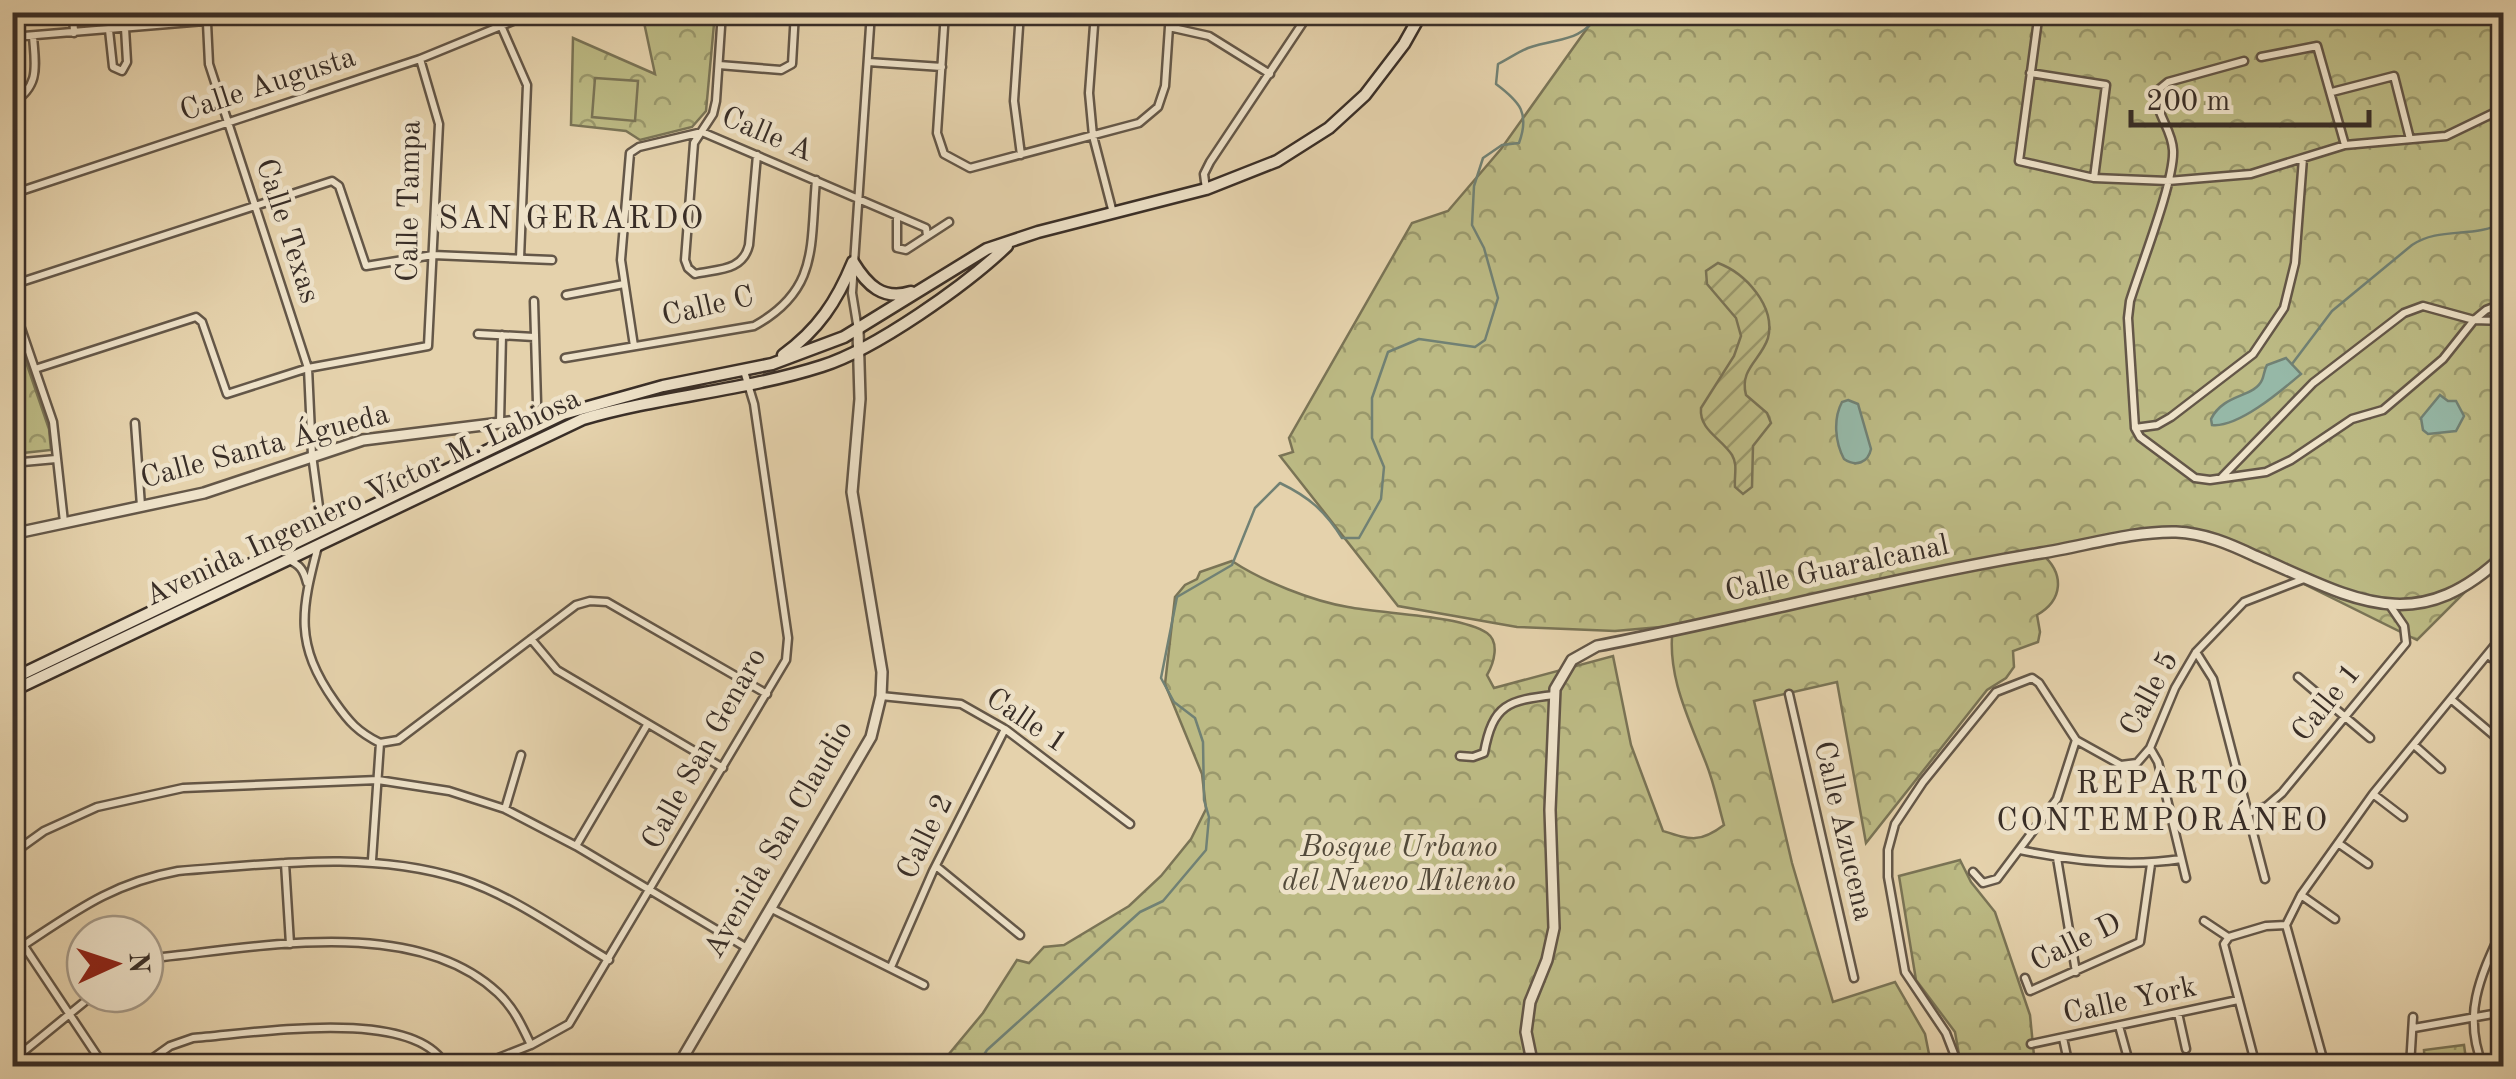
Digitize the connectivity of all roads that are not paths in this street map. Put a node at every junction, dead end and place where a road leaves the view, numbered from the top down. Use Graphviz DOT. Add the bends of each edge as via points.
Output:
graph roads {
  1 [pos="73,12"];
  2 [pos="156,12"];
  3 [pos="314,12"];
  4 [pos="495,12"];
  5 [pos="535,12"];
  6 [pos="722,12"];
  7 [pos="795,12"];
  8 [pos="871,12"];
  9 [pos="946,12"];
  10 [pos="1020,12"];
  11 [pos="1095,12"];
  12 [pos="1170,12"];
  13 [pos="1310,12"];
  14 [pos="1422,12"];
  15 [pos="2039,12"];
  16 [pos="288,14"];
  17 [pos="207,23"];
  18 [pos="158,26"];
  19 [pos="1169,26"];
  20 [pos="125,28"];
  21 [pos="503,28"];
  22 [pos="109,30"];
  23 [pos="74,32"];
  24 [pos="33,36"];
  25 [pos="12,37"];
  26 [pos="2261,57"];
  27 [pos="420,59"];
  28 [pos="2244,61"];
  29 [pos="868,62"];
  30 [pos="719,65"];
  31 [pos="942,67"];
  32 [pos="2030,73"];
  33 [pos="1270,74"];
  34 [pos="2332,92"];
  35 [pos="12,103"];
  36 [pos="2504,108"];
  37 [pos="227,122"];
  38 [pos="702,132"];
  39 [pos="1093,136"];
  40 [pos="2410,139"];
  41 [pos="2345,146"];
  42 [pos="756,155"];
  43 [pos="1021,156"];
  44 [pos="2303,158"];
  45 [pos="2094,178"];
  46 [pos="816,180"];
  47 [pos="2168,181"];
  48 [pos="1206,190"];
  49 [pos="12,194"];
  50 [pos="858,198"];
  51 [pos="255,205"];
  52 [pos="1113,213"];
  53 [pos="897,217"];
  54 [pos="949,222"];
  55 [pos="927,236"];
  56 [pos="1008,245"];
  57 [pos="434,254"];
  58 [pos="520,258"];
  59 [pos="552,260"];
  60 [pos="853,262"];
  61 [pos="624,284"];
  62 [pos="12,285"];
  63 [pos="922,289"];
  64 [pos="566,294"];
  65 [pos="534,301"];
  66 [pos="12,302"];
  67 [pos="2504,303"];
  68 [pos="2474,320"];
  69 [pos="2504,321"];
  70 [pos="858,330"];
  71 [pos="478,334"];
  72 [pos="502,336"];
  73 [pos="534,337"];
  74 [pos="634,346"];
  75 [pos="861,350"];
  76 [pos="565,358"];
  77 [pos="772,364"];
  78 [pos="35,368"];
  79 [pos="308,368"];
  80 [pos="744,371"];
  81 [pos="746,384"];
  82 [pos="537,403"];
  83 [pos="532,419"];
  84 [pos="500,422"];
  85 [pos="135,424"];
  86 [pos="2135,428"];
  87 [pos="312,455"];
  88 [pos="56,459"];
  89 [pos="12,463"];
  90 [pos="2222,478"];
  91 [pos="141,506"];
  92 [pos="64,522"];
  93 [pos="322,528"];
  94 [pos="12,534"];
  95 [pos="318,544"];
  96 [pos="2504,555"];
  97 [pos="287,560"];
  98 [pos="2307,578"];
  99 [pos="308,585"];
  100 [pos="2391,607"];
  101 [pos="2504,634"];
  102 [pos="530,639"];
  103 [pos="2196,652"];
  104 [pos="2488,655"];
  105 [pos="2504,668"];
  106 [pos="2298,677"];
  107 [pos="12,679"];
  108 [pos="12,692"];
  109 [pos="766,694"];
  110 [pos="1789,694"];
  111 [pos="1555,695"];
  112 [pos="881,696"];
  113 [pos="2452,700"];
  114 [pos="2346,716"];
  115 [pos="647,725"];
  116 [pos="1005,729"];
  117 [pos="2370,738"];
  118 [pos="2076,740"];
  119 [pos="380,743"];
  120 [pos="2504,744"];
  121 [pos="2414,745"];
  122 [pos="2150,748"];
  123 [pos="522,755"];
  124 [pos="1460,756"];
  125 [pos="723,768"];
  126 [pos="2441,769"];
  127 [pos="378,780"];
  128 [pos="2373,794"];
  129 [pos="505,809"];
  130 [pos="2249,813"];
  131 [pos="2403,817"];
  132 [pos="1130,824"];
  133 [pos="2338,843"];
  134 [pos="576,846"];
  135 [pos="2020,850"];
  136 [pos="12,854"];
  137 [pos="2057,858"];
  138 [pos="2182,859"];
  139 [pos="372,860"];
  140 [pos="285,864"];
  141 [pos="2151,864"];
  142 [pos="2368,864"];
  143 [pos="936,866"];
  144 [pos="1973,872"];
  145 [pos="2186,878"];
  146 [pos="2265,879"];
  147 [pos="650,890"];
  148 [pos="2300,895"];
  149 [pos="770,908"];
  150 [pos="2335,919"];
  151 [pos="2204,921"];
  152 [pos="2504,924"];
  153 [pos="2286,926"];
  154 [pos="12,928"];
  155 [pos="1020,936"];
  156 [pos="2228,937"];
  157 [pos="290,944"];
  158 [pos="24,945"];
  159 [pos="747,948"];
  160 [pos="165,956"];
  161 [pos="609,960"];
  162 [pos="891,967"];
  163 [pos="1856,971"];
  164 [pos="2076,972"];
  165 [pos="2025,978"];
  166 [pos="924,985"];
  167 [pos="2238,1000"];
  168 [pos="65,1008"];
  169 [pos="2504,1012"];
  170 [pos="2178,1013"];
  171 [pos="69,1014"];
  172 [pos="2413,1017"];
  173 [pos="2473,1017"];
  174 [pos="2120,1026"];
  175 [pos="2414,1028"];
  176 [pos="2063,1038"];
  177 [pos="2032,1044"];
  178 [pos="531,1045"];
  179 [pos="2186,1050"];
  180 [pos="12,1061"];
  181 [pos="2128,1062"];
  182 [pos="104,1066"];
  183 [pos="142,1066"];
  184 [pos="446,1066"];
  185 [pos="478,1066"];
  186 [pos="678,1066"];
  187 [pos="1533,1066"];
  188 [pos="1954,1066"];
  189 [pos="2069,1066"];
  190 [pos="2256,1066"];
  191 [pos="2325,1066"];
  192 [pos="2410,1066"];
  193 [pos="2483,1066"];
  1 -- 23 [label="street"];
  2 -- 18 [label="street"];
  3 -- 16 [label="street"];
  4 -- 21 [label="street"];
  5 -- 21 [label="street, Calle Augusta"];
  6 -- 30 [label="street"];
  7 -- 30 [label="street" via="792,64 781,70"];
  8 -- 29 [label="street"];
  9 -- 31 [label="street"];
  10 -- 43 [label="street" via="1014,101"];
  11 -- 39 [label="street" via="1088,94"];
  12 -- 19 [label="street"];
  13 -- 33 [label="street"];
  14 -- 48 [label="main road, Avenida Ingeniero Víctor M. Labiosa" via="1365,96 1329,128 1277,161"];
  15 -- 32 [label="street"];
  16 -- 17 [label="street"];
  17 -- 18 [label="street"];
  17 -- 37 [label="street, Calle Texas" via="209,64"];
  18 -- 20 [label="street"];
  19 -- 33 [label="street" via="1209,36"];
  19 -- 39 [label="street" via="1158,106 1139,123"];
  20 -- 22 [label="street"];
  20 -- 22 [label="street" via="122,71 113,67"];
  21 -- 27 [label="street, Calle Augusta"];
  21 -- 58 [label="street" via="528,85"];
  22 -- 23 [label="street"];
  23 -- 24 [label="street"];
  24 -- 25 [label="street"];
  24 -- 35 [label="street" via="35,76 27,94"];
  26 -- 34 [label="street" via="2317,46"];
  27 -- 37 [label="street, Calle Augusta"];
  27 -- 57 [label="street, Calle Tampa" via="439,124"];
  28 -- 47 [label="street" via="2168,82 2158,91 2173,150"];
  29 -- 31 [label="street"];
  29 -- 50 [label="street"];
  30 -- 38 [label="street" via="716,100"];
  31 -- 43 [label="street" via="937,134 944,154 970,168"];
  32 -- 45 [label="street" via="2019,161"];
  32 -- 45 [label="street" via="2106,85"];
  33 -- 48 [label="street" via="1210,162"];
  34 -- 40 [label="street" via="2394,76"];
  34 -- 41 [label="street"];
  36 -- 40 [label="street" via="2446,136"];
  37 -- 49 [label="street, Calle Augusta"];
  37 -- 51 [label="street, Calle Texas"];
  38 -- 42 [label="street, Calle A"];
  38 -- 42 [label="street" via="694,143 685,260 695,274 745,258"];
  38 -- 61 [label="street, Calle A" via="630,153"];
  39 -- 43 [label="street"];
  39 -- 52 [label="street"];
  40 -- 41 [label="street"];
  41 -- 44 [label="street"];
  42 -- 46 [label="street, Calle A"];
  44 -- 47 [label="street" via="2251,174"];
  44 -- 86 [label="street" via="2294,263 2274,325 2253,354 2171,417"];
  45 -- 47 [label="street"];
  46 -- 50 [label="street, Calle A"];
  46 -- 74 [label="street, Calle C" via="809,264 780,312 754,326"];
  47 -- 86 [label="street" via="2130,301"];
  48 -- 52 [label="main road, Avenida Ingeniero Víctor M. Labiosa"];
  50 -- 53 [label="street, Calle A"];
  50 -- 60 [label="street"];
  51 -- 57 [label="street" via="332,180 340,186 366,266"];
  51 -- 62 [label="street"];
  51 -- 79 [label="street, Calle Texas"];
  52 -- 56 [label="main road, Avenida Ingeniero Víctor M. Labiosa"];
  53 -- 55 [label="street" via="926,228"];
  53 -- 55 [label="street" via="897,248 906,250"];
  54 -- 55 [label="street"];
  56 -- 63 [label="main road, Avenida Ingeniero Víctor M. Labiosa" via="968,258"];
  56 -- 75 [label="main road, Avenida Ingeniero Víctor M. Labiosa"];
  57 -- 58 [label="street"];
  57 -- 79 [label="street, Calle Tampa" via="428,346"];
  58 -- 59 [label="street"];
  60 -- 63 [label="main road" via="882,294"];
  60 -- 70 [label="street"];
  60 -- 77 [label="main road" via="818,325"];
  61 -- 64 [label="street"];
  61 -- 74 [label="street, Calle A"];
  63 -- 70 [label="main road, Avenida Ingeniero Víctor M. Labiosa"];
  65 -- 73 [label="street"];
  66 -- 78 [label="street"];
  67 -- 68 [label="street"];
  68 -- 69 [label="street"];
  68 -- 90 [label="street" via="2442,359 2383,410 2352,419 2266,472"];
  68 -- 90 [label="street" via="2423,306 2404,313 2313,383"];
  70 -- 75 [label="street, Avenida San Claudio"];
  70 -- 77 [label="main road, Avenida Ingeniero Víctor M. Labiosa"];
  71 -- 72 [label="street"];
  72 -- 73 [label="street"];
  72 -- 84 [label="street"];
  73 -- 82 [label="street"];
  74 -- 76 [label="street, Calle C"];
  75 -- 81 [label="main road, Avenida Ingeniero Víctor M. Labiosa"];
  75 -- 112 [label="street, Avenida San Claudio" via="852,492 882,663"];
  77 -- 80 [label="main road, Avenida Ingeniero Víctor M. Labiosa"];
  78 -- 79 [label="street" via="196,317 227,394"];
  78 -- 88 [label="street" via="53,422"];
  79 -- 87 [label="street, Calle Texas"];
  80 -- 81 [label="street, Calle San Genaro"];
  80 -- 93 [label="main road, Avenida Ingeniero Víctor M. Labiosa" via="563,414"];
  81 -- 95 [label="main road, Avenida Ingeniero Víctor M. Labiosa" via="583,420"];
  81 -- 109 [label="street, Calle San Genaro" via="788,638 786,660"];
  83 -- 84 [label="street, Calle Santa Águeda"];
  84 -- 87 [label="street, Calle Santa Águeda" via="362,440"];
  85 -- 91 [label="street"];
  86 -- 90 [label="street" via="2194,478"];
  87 -- 91 [label="street, Calle Santa Águeda" via="204,493"];
  87 -- 93 [label="street, Calle Texas"];
  88 -- 89 [label="street"];
  88 -- 92 [label="street"];
  91 -- 92 [label="street, Calle Santa Águeda"];
  92 -- 94 [label="street, Calle Santa Águeda"];
  93 -- 95 [label="street"];
  93 -- 107 [label="main road, Avenida Ingeniero Víctor M. Labiosa"];
  95 -- 97 [label="main road, Avenida Ingeniero Víctor M. Labiosa"];
  95 -- 99 [label="street"];
  96 -- 100 [label="street, Calle Guaralcanal" via="2432,600"];
  97 -- 99 [label="street" via="297,563"];
  97 -- 108 [label="main road, Avenida Ingeniero Víctor M. Labiosa"];
  98 -- 100 [label="street, Calle Guaralcanal"];
  98 -- 103 [label="street, Calle 5" via="2244,602"];
  98 -- 111 [label="street, Calle Guaralcanal" via="2219,540 2160,533 2003,559 1597,646 1572,660"];
  99 -- 119 [label="street" via="302,629 314,674 355,731"];
  100 -- 114 [label="street, Calle 1" via="2406,643"];
  101 -- 104 [label="street"];
  102 -- 109 [label="street" via="576,605 607,602"];
  102 -- 115 [label="street" via="558,670"];
  102 -- 119 [label="street" via="398,740"];
  103 -- 122 [label="street, Calle 5"];
  103 -- 130 [label="street" via="2213,679"];
  104 -- 105 [label="street"];
  104 -- 113 [label="street"];
  106 -- 114 [label="street"];
  109 -- 125 [label="street, Calle San Genaro"];
  110 -- 163 [label="street, Calle Azucena"];
  111 -- 124 [label="street" via="1504,706 1484,753"];
  111 -- 187 [label="street" via="1554,928 1530,1002 1526,1032"];
  112 -- 116 [label="street, Calle 1" via="961,704"];
  112 -- 149 [label="street, Avenida San Claudio" via="871,737"];
  113 -- 120 [label="street"];
  113 -- 121 [label="street"];
  114 -- 117 [label="street"];
  114 -- 130 [label="street, Calle 1" via="2282,793"];
  115 -- 125 [label="street"];
  115 -- 134 [label="street"];
  116 -- 132 [label="street, Calle 1"];
  116 -- 143 [label="street, Calle 2"];
  118 -- 122 [label="street, Calle 5" via="2121,765 2137,763"];
  118 -- 135 [label="street" via="2057,799"];
  118 -- 188 [label="street" via="2039,683 2032,678 2003,687 1895,824 1888,877 1905,972 1946,1033"];
  119 -- 127 [label="street"];
  121 -- 126 [label="street"];
  121 -- 128 [label="street"];
  122 -- 138 [label="street"];
  123 -- 129 [label="street"];
  125 -- 147 [label="street, Calle San Genaro"];
  127 -- 129 [label="street" via="449,791"];
  127 -- 136 [label="street" via="183,788 97,808"];
  127 -- 139 [label="street"];
  128 -- 131 [label="street"];
  128 -- 133 [label="street"];
  129 -- 134 [label="street"];
  130 -- 146 [label="street"];
  133 -- 142 [label="street"];
  133 -- 148 [label="street"];
  134 -- 147 [label="street"];
  135 -- 137 [label="street"];
  135 -- 144 [label="street" via="1997,880 1983,882"];
  137 -- 141 [label="street"];
  137 -- 164 [label="street"];
  138 -- 141 [label="street"];
  138 -- 145 [label="street"];
  139 -- 140 [label="street"];
  139 -- 161 [label="street" via="460,879"];
  140 -- 157 [label="street"];
  140 -- 158 [label="street" via="147,877 101,894"];
  141 -- 164 [label="street, Calle D" via="2140,942"];
  143 -- 155 [label="street"];
  143 -- 162 [label="street, Calle 2"];
  147 -- 159 [label="street"];
  147 -- 161 [label="street, Calle San Genaro"];
  148 -- 150 [label="street"];
  148 -- 153 [label="street"];
  149 -- 159 [label="street, Avenida San Claudio"];
  149 -- 162 [label="street"];
  151 -- 156 [label="street"];
  152 -- 173 [label="street" via="2476,986"];
  153 -- 156 [label="street"];
  153 -- 191 [label="street"];
  154 -- 158 [label="street"];
  156 -- 167 [label="street" via="2224,944"];
  157 -- 160 [label="street"];
  157 -- 178 [label="street" via="363,942 449,962 497,992"];
  158 -- 168 [label="street"];
  159 -- 186 [label="street, Avenida San Claudio"];
  161 -- 178 [label="street, Calle San Genaro" via="569,1024"];
  162 -- 166 [label="street"];
  164 -- 165 [label="street, Calle D" via="2030,991"];
  167 -- 170 [label="street, Calle York"];
  167 -- 190 [label="street"];
  169 -- 173 [label="street"];
  170 -- 174 [label="street, Calle York"];
  170 -- 179 [label="street"];
  171 -- 180 [label="street"];
  171 -- 182 [label="street"];
  172 -- 175 [label="street"];
  173 -- 175 [label="street"];
  173 -- 193 [label="street"];
  174 -- 176 [label="street, Calle York"];
  174 -- 181 [label="street"];
  175 -- 192 [label="street"];
  176 -- 177 [label="street, Calle York"];
  176 -- 189 [label="street"];
  178 -- 185 [label="street, Calle San Genaro"];
  183 -- 184 [label="street" via="193,1038 344,1028 416,1041"];
}
